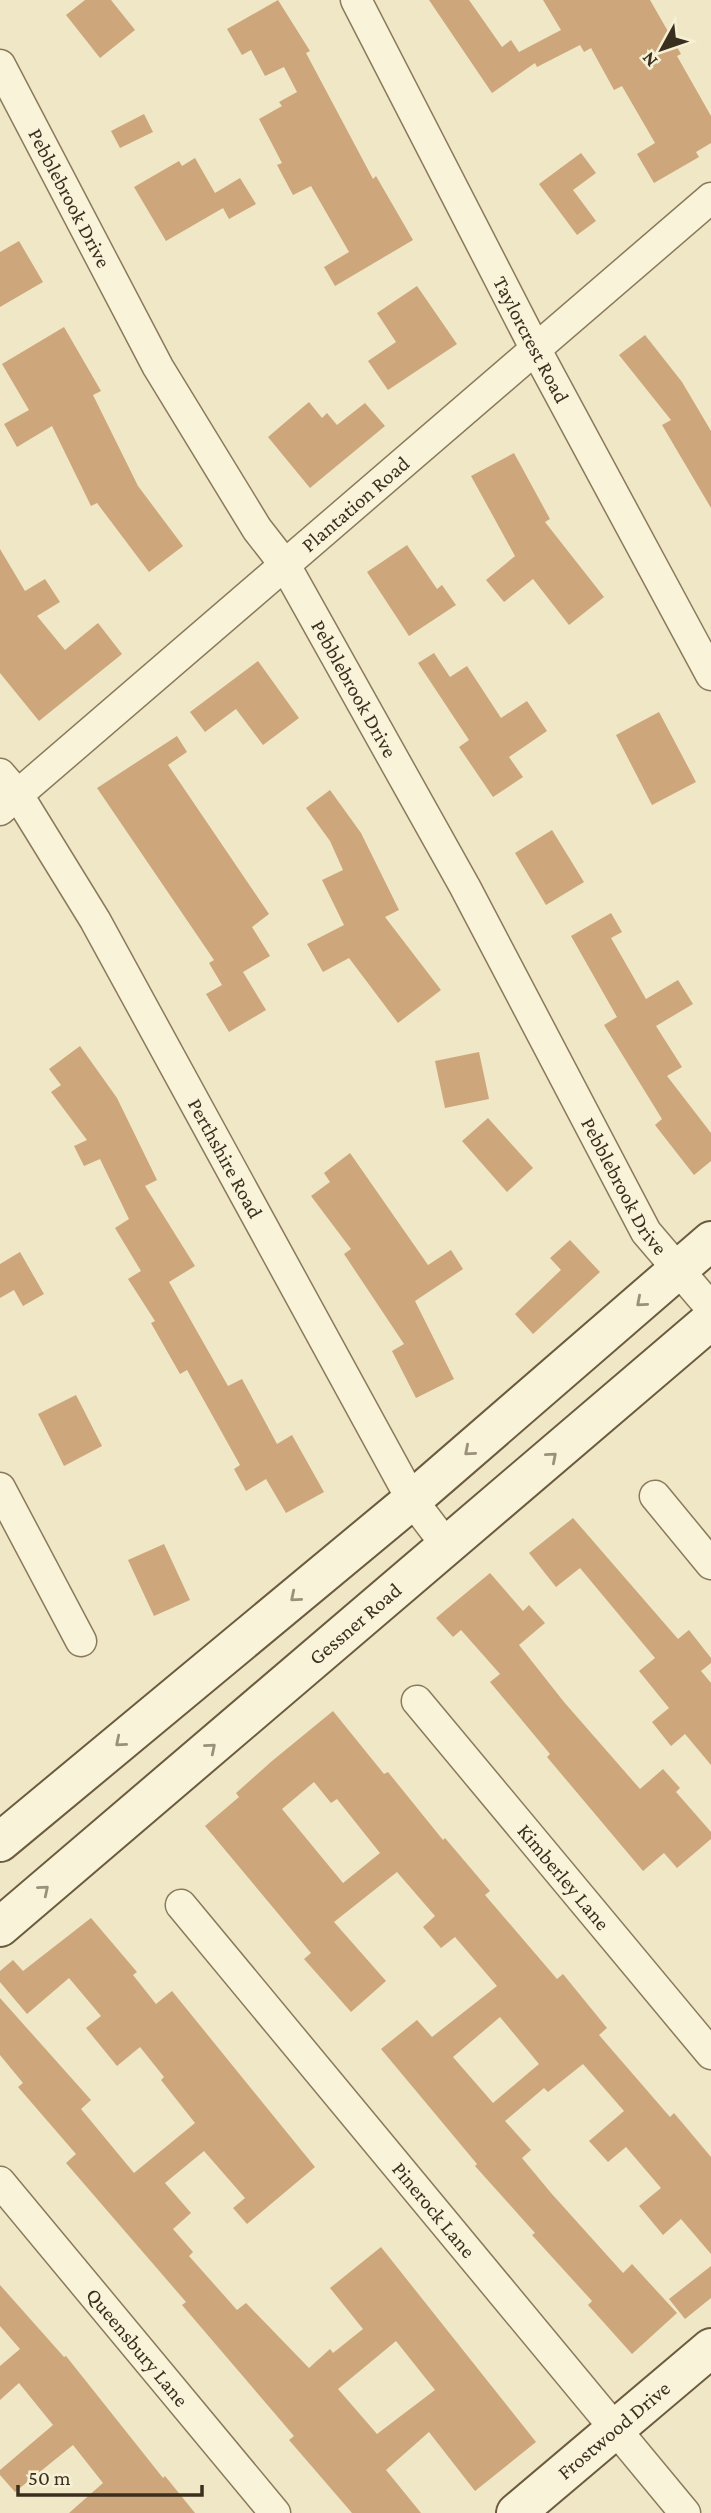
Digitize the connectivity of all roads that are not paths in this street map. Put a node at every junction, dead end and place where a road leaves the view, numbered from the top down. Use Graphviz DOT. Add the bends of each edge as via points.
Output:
graph roads {
  1 [pos="356,0"];
  2 [pos="0,65"];
  3 [pos="711,198"];
  4 [pos="536,350"];
  5 [pos="285,565"];
  6 [pos="711,675"];
  7 [pos="6,793"];
  8 [pos="711,1241"];
  9 [pos="677,1271"];
  10 [pos="711,1308"];
  11 [pos="711,1320"];
  12 [pos="0,1488"];
  13 [pos="655,1496"];
  14 [pos="412,1500"];
  15 [pos="447,1546"];
  16 [pos="711,1564"];
  17 [pos="81,1641"];
  18 [pos="417,1701"];
  19 [pos="0,1842"];
  20 [pos="181,1905"];
  21 [pos="1,1924"];
  22 [pos="711,2054"];
  23 [pos="0,2182"];
  24 [pos="711,2348"];
  25 [pos="617,2428"];
  26 [pos="275,2513"];
  27 [pos="516,2513"];
  28 [pos="685,2513"];
  1 -- 4 [label="street, Taylorcrest Road"];
  2 -- 5 [label="street, Pebblebrook Drive" via="158,367 257,529"];
  3 -- 4 [label="street, Plantation Road"];
  4 -- 5 [label="street, Plantation Road"];
  4 -- 6 [label="street, Taylorcrest Road"];
  5 -- 7 [label="street, Plantation Road"];
  5 -- 9 [label="street, Pebblebrook Drive" via="465,887 646,1232"];
  7 -- 14 [label="street, Perthshire Road" via="95,920"];
  8 -- 9 [label="main road"];
  9 -- 10 [label="street, Pebblebrook Drive"];
  9 -- 14 [label="main road, one-way"];
  15 -- 11 [label="main road, Gessner Road, one-way"];
  12 -- 17 [label="street"];
  13 -- 16 [label="street"];
  14 -- 15 [label="street, Perthshire Road"];
  14 -- 19 [label="main road, one-way"];
  21 -- 15 [label="main road, Gessner Road, one-way"];
  18 -- 22 [label="street, Kimberley Lane"];
  20 -- 25 [label="street, Pinerock Lane"];
  23 -- 26 [label="street, Queensbury Lane"];
  24 -- 25 [label="main road, Frostwood Drive"];
  25 -- 27 [label="main road, Frostwood Drive"];
  25 -- 28 [label="street, Pinerock Lane"];
}
